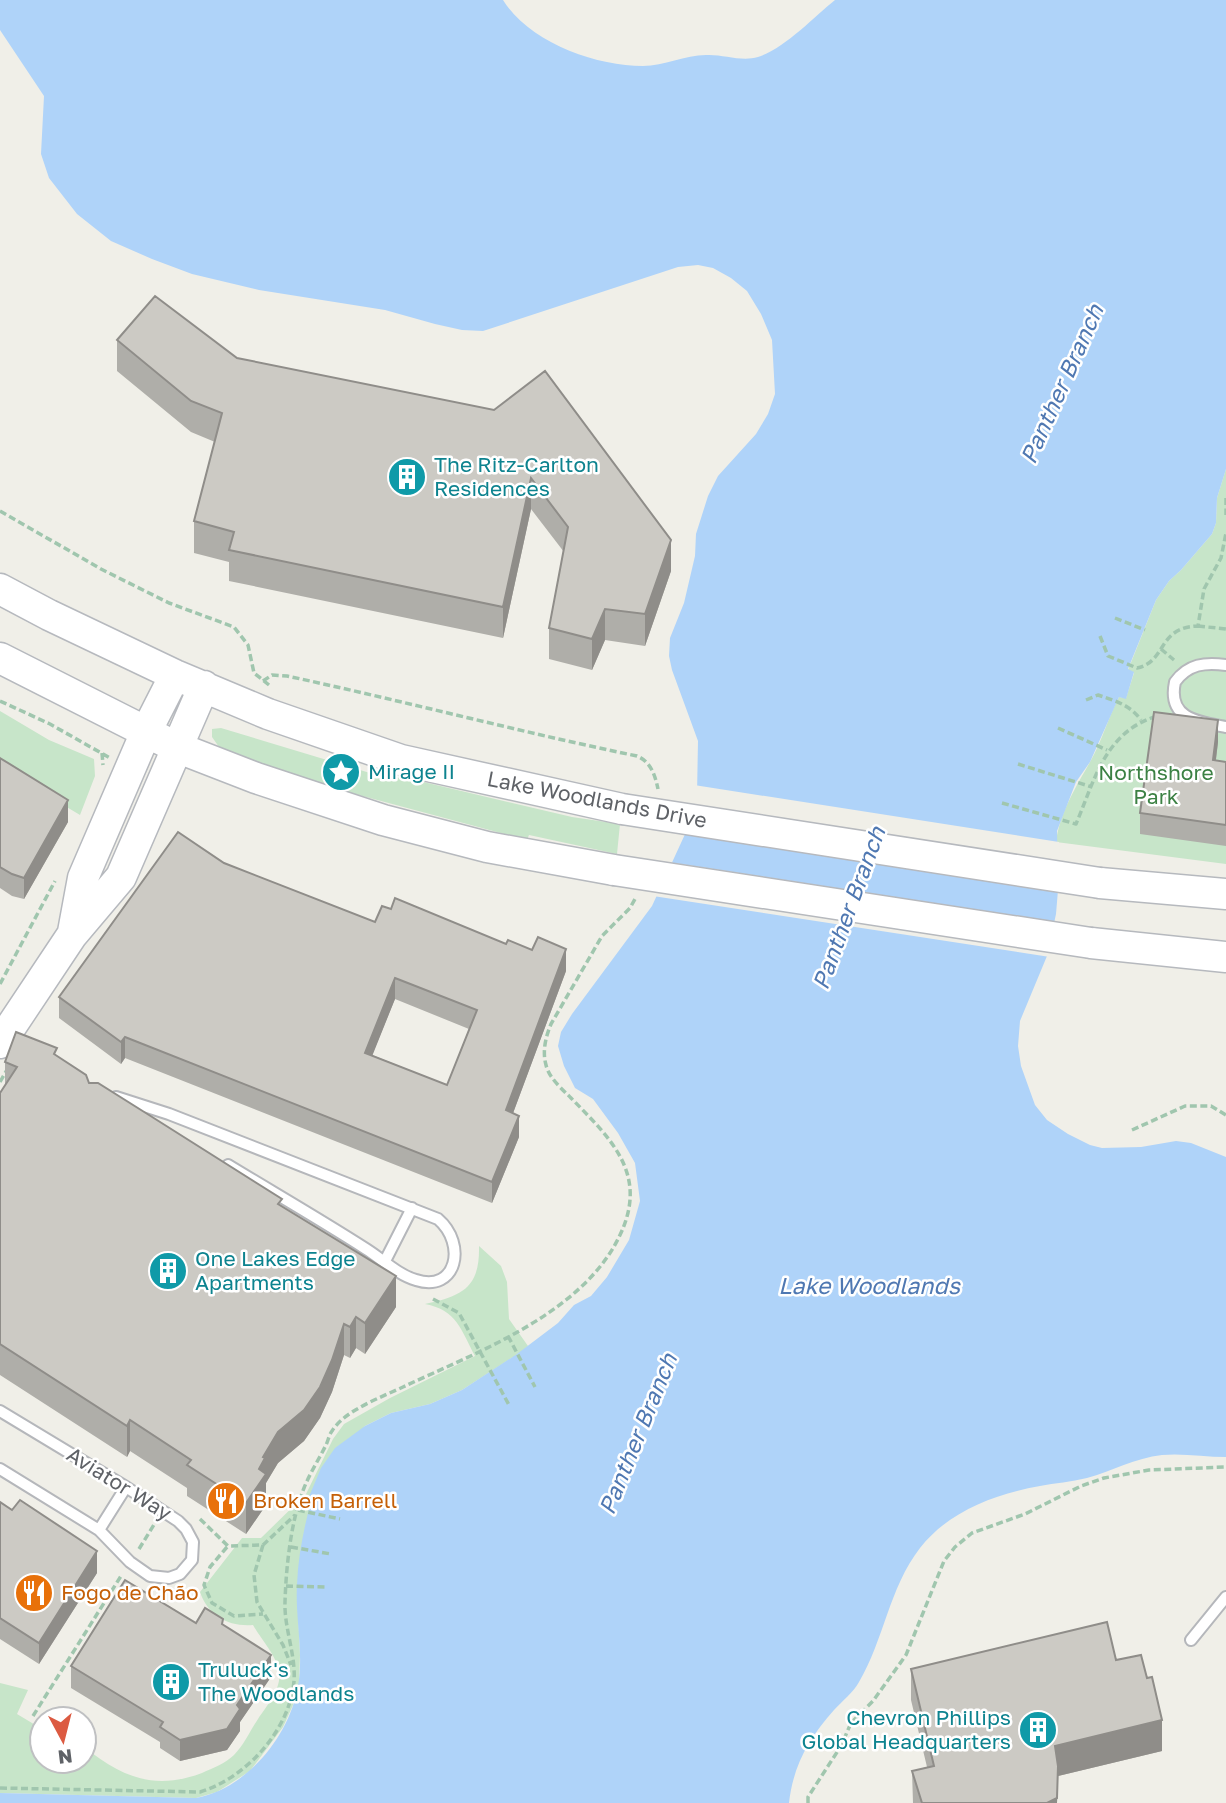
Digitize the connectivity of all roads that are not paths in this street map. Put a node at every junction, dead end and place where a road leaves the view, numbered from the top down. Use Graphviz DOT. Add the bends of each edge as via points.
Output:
graph roads {
  1 [pos="0,589"];
  2 [pos="0,658"];
  3 [pos="1226,665"];
  4 [pos="176,675"];
  5 [pos="204,686"];
  6 [pos="1226,727"];
  7 [pos="146,732"];
  8 [pos="176,747"];
  9 [pos="1226,894"];
  10 [pos="72,936"];
  11 [pos="1226,957"];
  12 [pos="9,1038"];
  13 [pos="162,1125"];
  14 [pos="219,1160"];
  15 [pos="412,1208"];
  16 [pos="385,1261"];
  17 [pos="0,1411"];
  18 [pos="0,1468"];
  19 [pos="127,1487"];
  20 [pos="99,1530"];
  21 [pos="1226,1597"];
  22 [pos="1191,1640"];
  1 -- 4 [label="main road, Lake Woodlands Drive"];
  2 -- 7 [label="main road"];
  3 -- 6 [label="lane" via="1192,666 1180,676 1174,690 1178,709 1195,720"];
  4 -- 5 [label="main road, Lake Woodlands Drive"];
  4 -- 7 [label="main road"];
  5 -- 8 [label="main road"];
  5 -- 9 [label="main road, Lake Woodlands Drive, bridge" via="268,714 401,760 622,809 1100,883"];
  7 -- 8 [label="main road"];
  7 -- 10 [label="main road" via="83,878"];
  8 -- 10 [label="main road" via="121,877"];
  8 -- 11 [label="main road, bridge" via="383,820 487,848 1091,943"];
  10 -- 12 [label="main road"];
  13 -- 15 [label="lane" via="112,1095"];
  14 -- 16 [label="lane"];
  15 -- 16 [label="lane"];
  15 -- 16 [label="lane" via="448,1228 454,1239 454,1265 433,1282 419,1281"];
  17 -- 19 [label="lane, Aviator Way"];
  18 -- 20 [label="lane, Aviator Way"];
  19 -- 20 [label="lane"];
  19 -- 20 [label="lane, Aviator Way" via="186,1529 193,1542 187,1568 169,1578 150,1576"];
  21 -- 22 [label="lane"];
}
